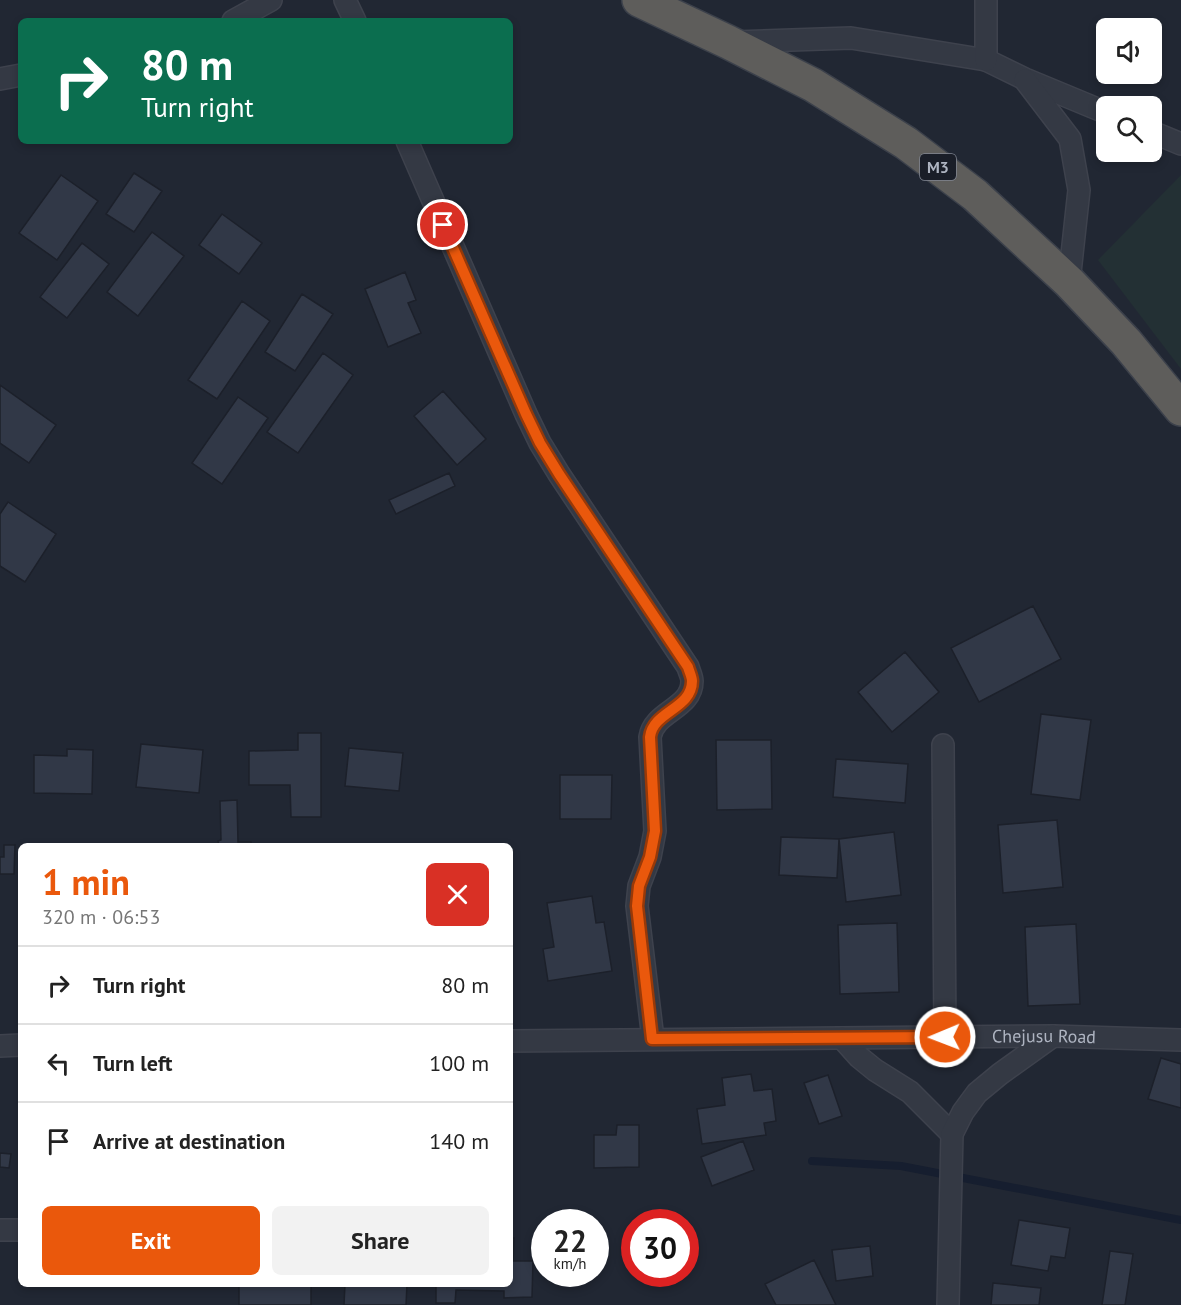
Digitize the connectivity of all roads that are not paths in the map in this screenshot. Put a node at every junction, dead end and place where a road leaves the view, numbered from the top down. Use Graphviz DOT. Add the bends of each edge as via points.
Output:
graph roads {
  1 [pos="271,0"];
  2 [pos="345,0"];
  3 [pos="639,0"];
  4 [pos="986,0"];
  5 [pos="238,18"];
  6 [pos="354,18"];
  7 [pos="728,42"];
  8 [pos="986,60"];
  9 [pos="18,76"];
  10 [pos="0,79"];
  11 [pos="1025,79"];
  12 [pos="1096,108"];
  13 [pos="1162,136"];
  14 [pos="408,144"];
  15 [pos="1181,144"];
  16 [pos="1069,282"];
  17 [pos="1181,409"];
  18 [pos="943,746"];
  19 [pos="1053,1036"];
  20 [pos="945,1037"];
  21 [pos="843,1038"];
  22 [pos="652,1039"];
  23 [pos="1181,1040"];
  24 [pos="513,1041"];
  25 [pos="18,1045"];
  26 [pos="0,1046"];
  27 [pos="952,1134"];
  28 [pos="0,1230"];
  29 [pos="18,1230"];
  30 [pos="948,1305"];
  1 -- 5 [label="street"];
  2 -- 6 [label="street"];
  3 -- 7 [label="highway, M3"];
  4 -- 8 [label="street"];
  7 -- 8 [label="street" via="851,38"];
  7 -- 16 [label="highway, M3" via="813,85 906,143 975,195"];
  8 -- 11 [label="street"];
  9 -- 10 [label="street"];
  11 -- 12 [label="street"];
  11 -- 16 [label="street" via="1070,139 1079,190"];
  13 -- 15 [label="street"];
  14 -- 22 [label="street" via="540,443 688,667 692,681 683,702 654,724 650,737 655,831 637,906"];
  16 -- 17 [label="highway, M3" via="1126,342"];
  18 -- 20 [label="street"];
  19 -- 20 [label="street, Chejusu Road"];
  19 -- 23 [label="street, Chejusu Road"];
  19 -- 27 [label="street" via="976,1093"];
  20 -- 21 [label="street, Chejusu Road"];
  21 -- 22 [label="street, Chejusu Road"];
  21 -- 27 [label="street" via="875,1070 910,1092"];
  22 -- 24 [label="street, Chejusu Road"];
  25 -- 26 [label="street"];
  27 -- 30 [label="street"];
  28 -- 29 [label="street"];
}
